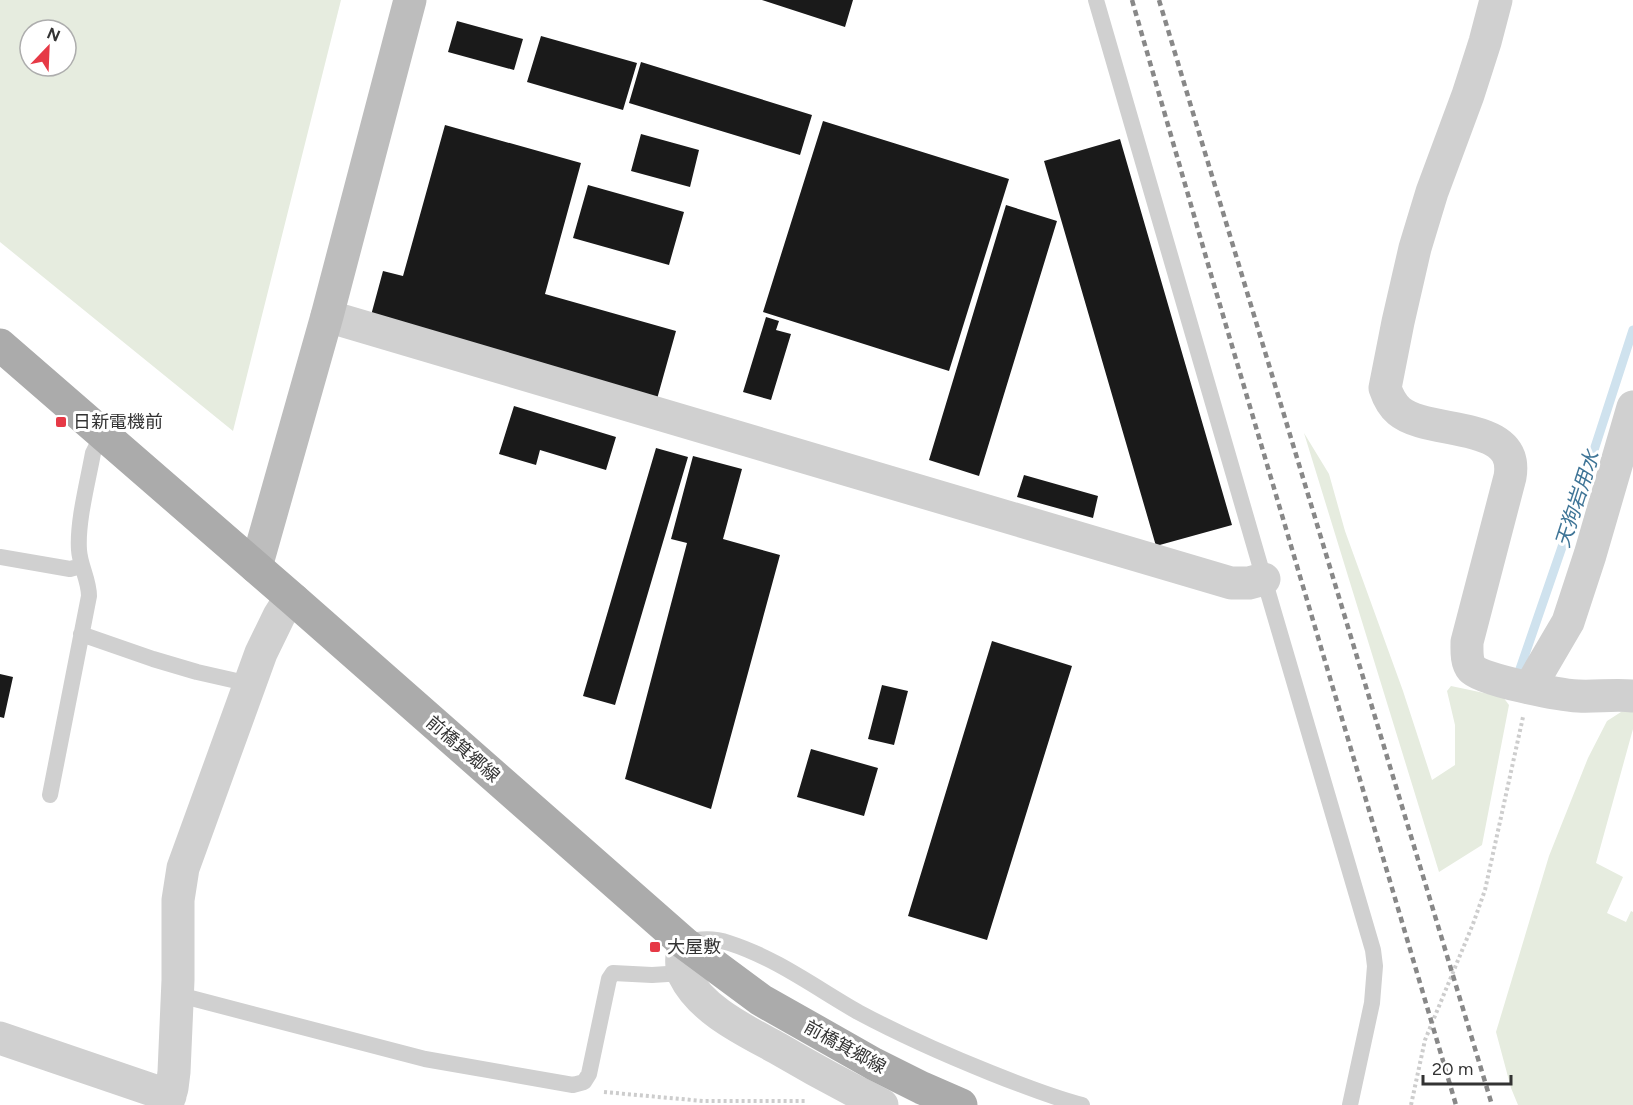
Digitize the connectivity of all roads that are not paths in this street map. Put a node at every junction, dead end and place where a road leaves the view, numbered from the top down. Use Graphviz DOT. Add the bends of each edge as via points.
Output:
graph roads {
  1 [pos="410,0"];
  2 [pos="1096,0"];
  3 [pos="1496,0"];
  4 [pos="327,316"];
  5 [pos="0,345"];
  6 [pos="1633,407"];
  7 [pos="106,437"];
  8 [pos="0,557"];
  9 [pos="81,566"];
  10 [pos="256,567"];
  11 [pos="1264,579"];
  12 [pos="294,600"];
  13 [pos="81,634"];
  14 [pos="250,684"];
  15 [pos="1530,687"];
  16 [pos="1633,696"];
  17 [pos="50,795"];
  18 [pos="684,958"];
  19 [pos="177,998"];
  20 [pos="0,1038"];
  21 [pos="168,1101"];
  22 [pos="882,1105"];
  23 [pos="961,1105"];
  24 [pos="1082,1105"];
  25 [pos="1350,1105"];
  1 -- 4 [label="street"];
  2 -- 11 [label="lane"];
  3 -- 15 [label="street" via="1468,95 1414,248 1386,388 1392,404 1405,416 1488,437 1508,456 1510,477 1467,642 1468,663 1482,676"];
  4 -- 10 [label="street"];
  4 -- 11 [label="street" via="1231,583"];
  5 -- 7 [label="main road, 前橋箕郷線"];
  6 -- 15 [label="street" via="1568,622"];
  7 -- 9 [label="lane" via="93,453 80,530"];
  7 -- 10 [label="main road, 前橋箕郷線"];
  8 -- 9 [label="lane" via="70,569"];
  9 -- 13 [label="lane" via="89,587"];
  10 -- 12 [label="main road, 前橋箕郷線"];
  11 -- 25 [label="lane" via="1373,950 1373,993"];
  12 -- 14 [label="street" via="279,616"];
  12 -- 18 [label="main road, 前橋箕郷線"];
  13 -- 14 [label="lane" via="153,659"];
  13 -- 17 [label="lane"];
  14 -- 19 [label="street" via="183,868 178,900"];
  15 -- 16 [label="street" via="1576,696"];
  18 -- 19 [label="lane" via="652,975 613,973 589,1074 584,1082 573,1085 425,1059 191,998"];
  18 -- 22 [label="street" via="694,990 725,1017 820,1074"];
  18 -- 23 [label="main road, 前橋箕郷線" via="874,1064"];
  18 -- 24 [label="lane" via="698,939 729,942 780,965 905,1036 1016,1083"];
  19 -- 21 [label="street" via="174,1072"];
  20 -- 21 [label="street"];
}
